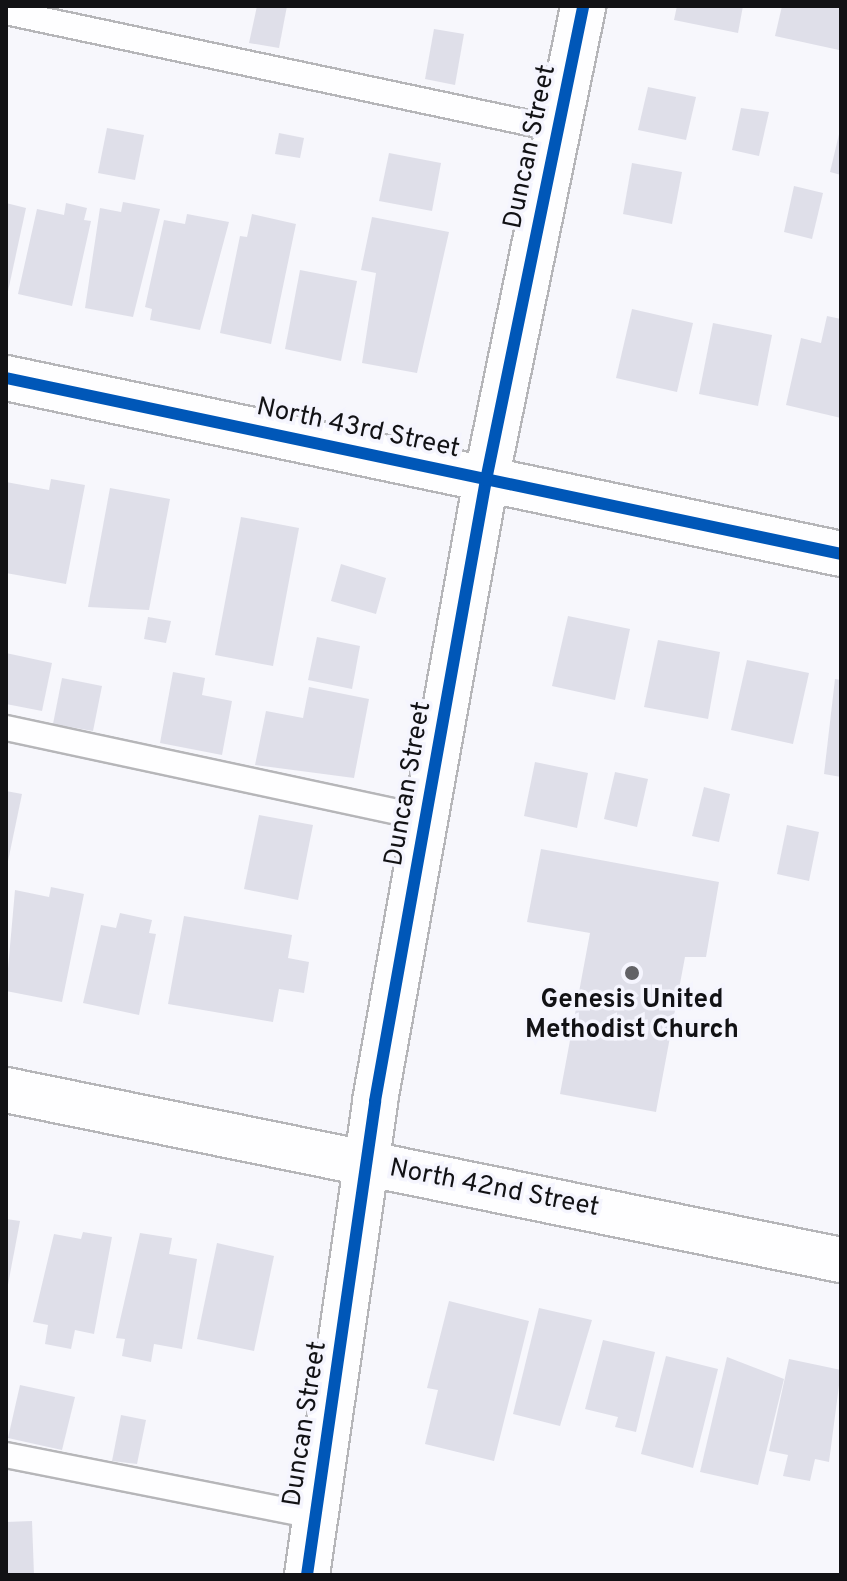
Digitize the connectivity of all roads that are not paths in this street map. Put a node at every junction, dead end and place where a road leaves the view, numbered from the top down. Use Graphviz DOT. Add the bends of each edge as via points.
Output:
graph roads {
  1 [pos="583,6"];
  2 [pos="6,12"];
  3 [pos="557,129"];
  4 [pos="6,378"];
  5 [pos="486,480"];
  6 [pos="841,554"];
  7 [pos="6,728"];
  8 [pos="425,818"];
  9 [pos="6,1090"];
  10 [pos="369,1164"];
  11 [pos="841,1260"];
  12 [pos="6,1455"];
  13 [pos="313,1516"];
  14 [pos="307,1575"];
  1 -- 3 [label="street, Duncan Street"];
  2 -- 3 [label="lane"];
  3 -- 5 [label="street, Duncan Street"];
  4 -- 5 [label="street, North 43rd Street"];
  5 -- 6 [label="street, North 43rd Street"];
  5 -- 8 [label="street, Duncan Street"];
  7 -- 8 [label="lane"];
  8 -- 10 [label="street, Duncan Street"];
  9 -- 10 [label="street, North 42nd Street"];
  10 -- 11 [label="street, North 42nd Street"];
  10 -- 13 [label="street, Duncan Street"];
  12 -- 13 [label="lane"];
  13 -- 14 [label="street, Duncan Street"];
}
